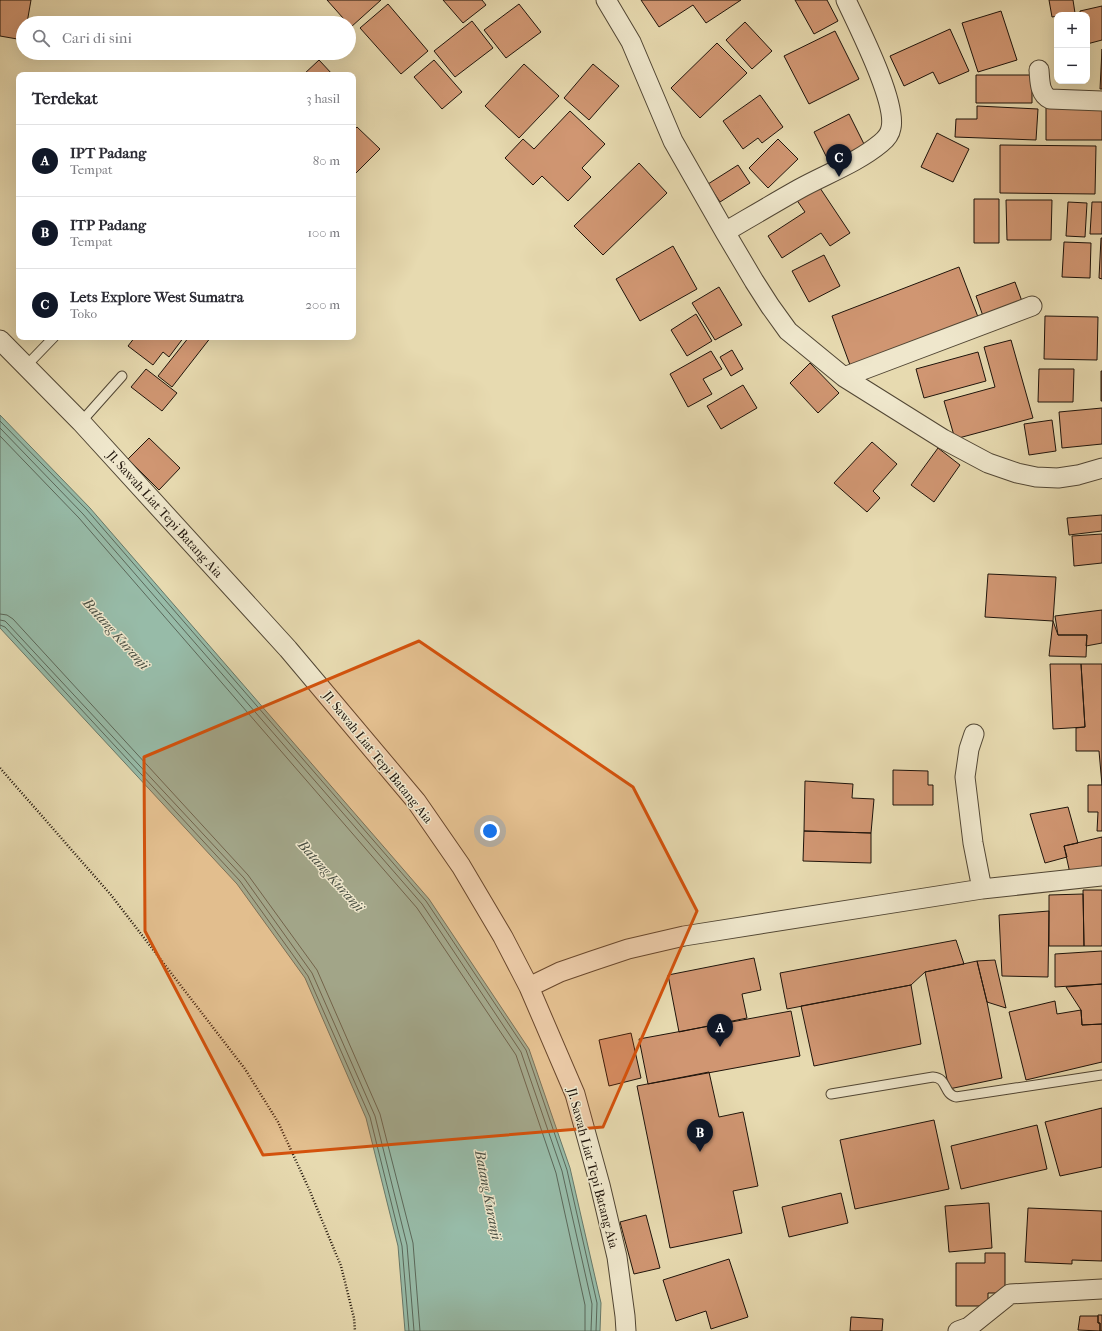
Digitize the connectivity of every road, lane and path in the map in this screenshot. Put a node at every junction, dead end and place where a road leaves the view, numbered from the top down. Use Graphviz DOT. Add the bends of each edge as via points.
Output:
graph roads {
  1 [pos="846,0"];
  2 [pos="611,2"];
  3 [pos="1039,70"];
  4 [pos="1102,101"];
  5 [pos="725,232"];
  6 [pos="1032,306"];
  7 [pos="0,340"];
  8 [pos="51,340"];
  9 [pos="26,366"];
  10 [pos="122,376"];
  11 [pos="844,377"];
  12 [pos="81,422"];
  13 [pos="1102,468"];
  14 [pos="974,734"];
  15 [pos="0,768"];
  16 [pos="1102,876"];
  17 [pos="982,888"];
  18 [pos="529,987"];
  19 [pos="1102,1075"];
  20 [pos="831,1094"];
  21 [pos="1102,1289"];
  22 [pos="355,1331"];
  23 [pos="626,1331"];
  24 [pos="958,1331"];
  1 -- 5 [label="street" via="881,78 891,117 892,127 889,134 865,155 798,189"];
  2 -- 5 [label="street" via="674,141"];
  3 -- 4 [label="street" via="1042,93 1047,97"];
  5 -- 11 [label="street" via="788,331"];
  6 -- 11 [label="street"];
  7 -- 9 [label="street, Jl. Sawah Liat Tepi Batang Aia"];
  8 -- 9 [label="lane"];
  9 -- 12 [label="street, Jl. Sawah Liat Tepi Batang Aia"];
  10 -- 12 [label="lane"];
  11 -- 13 [label="street" via="943,439 988,463 1017,474 1058,478"];
  12 -- 18 [label="street, Jl. Sawah Liat Tepi Batang Aia" via="288,649 416,800 461,866"];
  14 -- 17 [label="street" via="965,777 973,843"];
  15 -- 22 [label="path" via="111,895 245,1069 278,1122 309,1189 341,1266"];
  16 -- 17 [label="street"];
  17 -- 18 [label="street" via="684,936 628,949 560,972"];
  18 -- 23 [label="street, Jl. Sawah Liat Tepi Batang Aia" via="575,1094 617,1257"];
  19 -- 20 [label="lane" via="956,1097 949,1093 942,1080 933,1077"];
  21 -- 24 [label="street" via="1010,1294 969,1327"];
}
